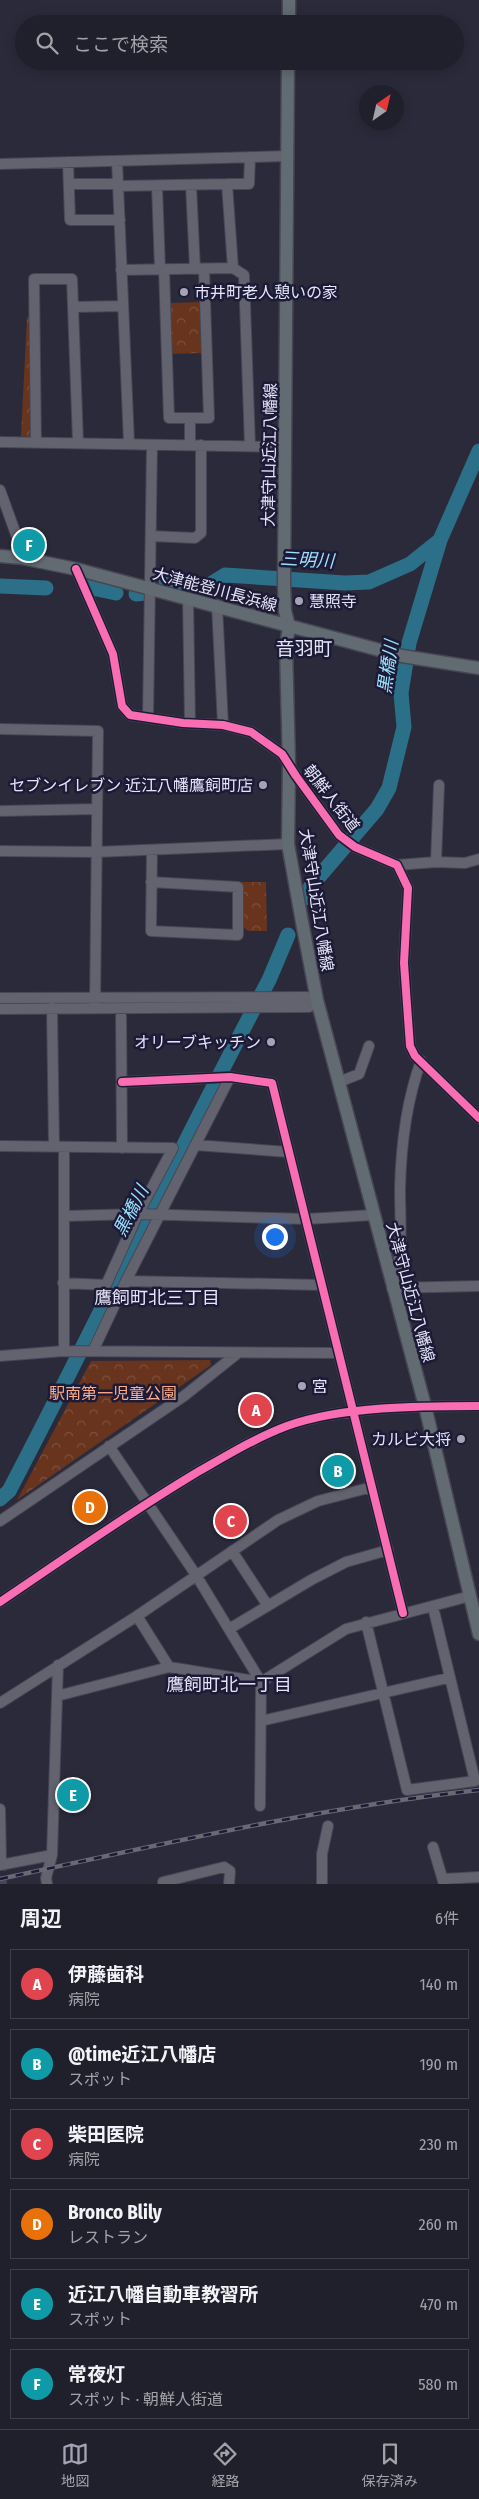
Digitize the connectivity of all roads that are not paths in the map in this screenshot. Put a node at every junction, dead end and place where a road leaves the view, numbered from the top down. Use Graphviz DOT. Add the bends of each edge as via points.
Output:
graph roads {
  1 [pos="289,0"];
  2 [pos="289,15"];
  3 [pos="288,70"];
  4 [pos="288,156"];
  5 [pos="250,157"];
  6 [pos="117,160"];
  7 [pos="68,162"];
  8 [pos="0,164"];
  9 [pos="69,184"];
  10 [pos="191,184"];
  11 [pos="227,184"];
  12 [pos="118,185"];
  13 [pos="158,186"];
  14 [pos="120,220"];
  15 [pos="233,268"];
  16 [pos="162,269"];
  17 [pos="200,269"];
  18 [pos="121,270"];
  19 [pos="122,306"];
  20 [pos="73,307"];
  21 [pos="190,418"];
  22 [pos="0,442"];
  23 [pos="78,442"];
  24 [pos="36,443"];
  25 [pos="129,443"];
  26 [pos="152,444"];
  27 [pos="190,444"];
  28 [pos="202,446"];
  29 [pos="250,446"];
  30 [pos="286,447"];
  31 [pos="0,490"];
  32 [pos="151,536"];
  33 [pos="0,556"];
  34 [pos="22,558"];
  35 [pos="76,570"];
  36 [pos="150,588"];
  37 [pos="188,598"];
  38 [pos="217,605"];
  39 [pos="289,626"];
  40 [pos="479,668"];
  41 [pos="148,718"];
  42 [pos="190,723"];
  43 [pos="222,725"];
  44 [pos="0,729"];
  45 [pos="289,764"];
  46 [pos="439,785"];
  47 [pos="97,809"];
  48 [pos="0,811"];
  49 [pos="288,844"];
  50 [pos="152,850"];
  51 [pos="0,851"];
  52 [pos="96,852"];
  53 [pos="479,859"];
  54 [pos="436,862"];
  55 [pos="397,865"];
  56 [pos="151,882"];
  57 [pos="0,998"];
  58 [pos="317,1000"];
  59 [pos="243,1002"];
  60 [pos="95,1003"];
  61 [pos="0,1008"];
  62 [pos="52,1008"];
  63 [pos="121,1008"];
  64 [pos="369,1046"];
  65 [pos="421,1061"];
  66 [pos="230,1077"];
  67 [pos="122,1082"];
  68 [pos="338,1082"];
  69 [pos="479,1118"];
  70 [pos="195,1145"];
  71 [pos="0,1146"];
  72 [pos="59,1147"];
  73 [pos="122,1148"];
  74 [pos="289,1152"];
  75 [pos="138,1214"];
  76 [pos="373,1215"];
  77 [pos="65,1216"];
  78 [pos="160,1216"];
  79 [pos="307,1219"];
  80 [pos="126,1281"];
  81 [pos="63,1283"];
  82 [pos="322,1286"];
  83 [pos="479,1286"];
  84 [pos="392,1288"];
  85 [pos="64,1351"];
  86 [pos="92,1351"];
  87 [pos="238,1353"];
  88 [pos="338,1353"];
  89 [pos="0,1356"];
  90 [pos="425,1406"];
  91 [pos="479,1406"];
  92 [pos="352,1413"];
  93 [pos="110,1446"];
  94 [pos="372,1488"];
  95 [pos="146,1502"];
  96 [pos="0,1521"];
  97 [pos="388,1550"];
  98 [pos="232,1551"];
  99 [pos="196,1575"];
  100 [pos="470,1596"];
  101 [pos="0,1601"];
  102 [pos="268,1606"];
  103 [pos="433,1607"];
  104 [pos="0,1612"];
  105 [pos="403,1613"];
  106 [pos="137,1616"];
  107 [pos="366,1622"];
  108 [pos="229,1629"];
  109 [pos="479,1634"];
  110 [pos="58,1665"];
  111 [pos="168,1667"];
  112 [pos="448,1678"];
  113 [pos="261,1682"];
  114 [pos="382,1693"];
  115 [pos="57,1696"];
  116 [pos="0,1703"];
  117 [pos="261,1721"];
  118 [pos="260,1806"];
  119 [pos="0,1809"];
  120 [pos="328,1826"];
  121 [pos="433,1847"];
  122 [pos="52,1855"];
  123 [pos="1,1863"];
  124 [pos="479,1877"];
  125 [pos="443,1882"];
  126 [pos="47,1884"];
  127 [pos="163,1884"];
  128 [pos="229,1884"];
  129 [pos="322,1884"];
  1 -- 2 [label="main road"];
  3 -- 4 [label="main road, 大津守山近江八幡線"];
  4 -- 5 [label="street"];
  4 -- 30 [label="main road, 大津守山近江八幡線"];
  5 -- 6 [label="street"];
  5 -- 11 [label="street" via="248,184"];
  6 -- 7 [label="street"];
  6 -- 12 [label="street"];
  7 -- 8 [label="street"];
  7 -- 9 [label="street"];
  9 -- 12 [label="street"];
  9 -- 14 [label="street" via="70,220"];
  10 -- 11 [label="street"];
  10 -- 13 [label="street"];
  10 -- 17 [label="street"];
  11 -- 15 [label="street"];
  12 -- 13 [label="street"];
  12 -- 14 [label="street"];
  13 -- 16 [label="street"];
  14 -- 18 [label="street"];
  15 -- 17 [label="street"];
  15 -- 29 [label="street" via="244,275"];
  16 -- 17 [label="street"];
  16 -- 18 [label="street"];
  16 -- 21 [label="street" via="170,418"];
  17 -- 21 [label="street" via="209,418"];
  18 -- 19 [label="street"];
  19 -- 20 [label="street"];
  19 -- 25 [label="street"];
  20 -- 23 [label="street"];
  20 -- 24 [label="street" via="72,278 34,278"];
  21 -- 27 [label="street"];
  22 -- 24 [label="street"];
  23 -- 24 [label="street"];
  23 -- 25 [label="street"];
  25 -- 26 [label="street"];
  26 -- 27 [label="street"];
  26 -- 32 [label="street"];
  27 -- 28 [label="street"];
  28 -- 29 [label="street"];
  28 -- 32 [label="street" via="201,534 195,538"];
  29 -- 30 [label="street"];
  30 -- 39 [label="main road, 大津守山近江八幡線" via="284,577"];
  31 -- 34 [label="street"];
  32 -- 36 [label="street"];
  33 -- 34 [label="main road, 大津能登川長浜線"];
  34 -- 35 [label="main road, 大津能登川長浜線"];
  35 -- 36 [label="main road, 大津能登川長浜線"];
  35 -- 41 [label="street, 朝鮮人街道" via="113,654 122,706 130,715"];
  36 -- 37 [label="main road, 大津能登川長浜線"];
  36 -- 41 [label="street"];
  37 -- 38 [label="main road, 大津能登川長浜線"];
  37 -- 42 [label="street"];
  38 -- 39 [label="main road, 大津能登川長浜線"];
  38 -- 43 [label="street"];
  39 -- 40 [label="main road, 大津能登川長浜線" via="402,656"];
  39 -- 45 [label="main road, 大津守山近江八幡線" via="286,646"];
  41 -- 42 [label="street, 朝鮮人街道"];
  42 -- 43 [label="street, 朝鮮人街道"];
  43 -- 45 [label="street, 朝鮮人街道" via="251,732 275,747"];
  44 -- 47 [label="street" via="98,732"];
  45 -- 49 [label="main road, 大津守山近江八幡線"];
  45 -- 55 [label="street, 朝鮮人街道" via="340,835 355,847"];
  46 -- 54 [label="street"];
  47 -- 48 [label="street"];
  47 -- 52 [label="street"];
  49 -- 50 [label="street"];
  49 -- 58 [label="main road, 大津守山近江八幡線"];
  50 -- 52 [label="street"];
  50 -- 56 [label="street"];
  51 -- 52 [label="street"];
  52 -- 60 [label="street"];
  53 -- 54 [label="street" via="465,863"];
  54 -- 55 [label="street"];
  55 -- 65 [label="street" via="408,888 404,963 410,1046"];
  56 -- 56 [label="street" via="151,931 238,935 238,887"];
  57 -- 60 [label="street"];
  58 -- 59 [label="street" via="272,997"];
  58 -- 59 [label="street" via="309,1007 267,1007"];
  58 -- 68 [label="main road, 大津守山近江八幡線"];
  59 -- 60 [label="street"];
  59 -- 63 [label="street"];
  60 -- 62 [label="street"];
  60 -- 63 [label="street"];
  61 -- 62 [label="street"];
  62 -- 72 [label="street"];
  63 -- 67 [label="street"];
  64 -- 68 [label="street" via="359,1074"];
  65 -- 69 [label="street"];
  65 -- 84 [label="street" via="409,1099 400,1170 399,1272"];
  66 -- 67 [label="street"];
  66 -- 70 [label="street"];
  66 -- 74 [label="street" via="272,1082"];
  67 -- 73 [label="street"];
  68 -- 76 [label="main road, 大津守山近江八幡線"];
  70 -- 74 [label="street"];
  70 -- 78 [label="street"];
  71 -- 72 [label="street"];
  72 -- 73 [label="street"];
  72 -- 77 [label="street"];
  73 -- 75 [label="street" via="173,1148"];
  74 -- 79 [label="street"];
  75 -- 77 [label="street"];
  75 -- 78 [label="street"];
  75 -- 81 [label="street" via="106,1285"];
  76 -- 79 [label="street"];
  76 -- 84 [label="main road, 大津守山近江八幡線"];
  77 -- 81 [label="street"];
  78 -- 79 [label="street"];
  78 -- 80 [label="street"];
  79 -- 82 [label="street"];
  80 -- 82 [label="street"];
  80 -- 86 [label="street"];
  81 -- 85 [label="street"];
  82 -- 88 [label="street"];
  83 -- 84 [label="street"];
  84 -- 90 [label="main road, 大津守山近江八幡線"];
  85 -- 86 [label="street"];
  85 -- 89 [label="street"];
  86 -- 87 [label="street"];
  87 -- 88 [label="street"];
  87 -- 93 [label="street" via="184,1396"];
  88 -- 92 [label="street"];
  90 -- 91 [label="street"];
  90 -- 92 [label="street"];
  90 -- 100 [label="main road, 大津守山近江八幡線"];
  92 -- 94 [label="street"];
  92 -- 95 [label="street" via="288,1426 239,1448"];
  93 -- 95 [label="street"];
  93 -- 96 [label="street"];
  94 -- 97 [label="street"];
  94 -- 98 [label="street" via="318,1501 278,1520"];
  95 -- 99 [label="street"];
  95 -- 101 [label="street"];
  97 -- 102 [label="street" via="346,1562"];
  97 -- 105 [label="street"];
  98 -- 99 [label="street"];
  98 -- 102 [label="street"];
  99 -- 106 [label="street"];
  99 -- 108 [label="street"];
  100 -- 103 [label="street"];
  100 -- 109 [label="main road, 大津守山近江八幡線"];
  101 -- 104 [label="street"];
  102 -- 108 [label="street"];
  103 -- 105 [label="street"];
  103 -- 112 [label="street"];
  105 -- 107 [label="street"];
  106 -- 110 [label="street"];
  106 -- 111 [label="street"];
  107 -- 113 [label="street" via="346,1629"];
  107 -- 114 [label="street"];
  108 -- 113 [label="street"];
  110 -- 115 [label="street"];
  110 -- 116 [label="street"];
  111 -- 113 [label="street"];
  111 -- 115 [label="street"];
  112 -- 114 [label="street"];
  112 -- 114 [label="street" via="475,1781 407,1790"];
  113 -- 117 [label="street"];
  114 -- 117 [label="street"];
  115 -- 122 [label="street"];
  117 -- 118 [label="street"];
  119 -- 123 [label="street"];
  120 -- 129 [label="street" via="322,1854"];
  121 -- 125 [label="street"];
  122 -- 123 [label="street"];
  122 -- 126 [label="street"];
  124 -- 125 [label="street"];
  127 -- 128 [label="street" via="224,1867 230,1871"];
}
